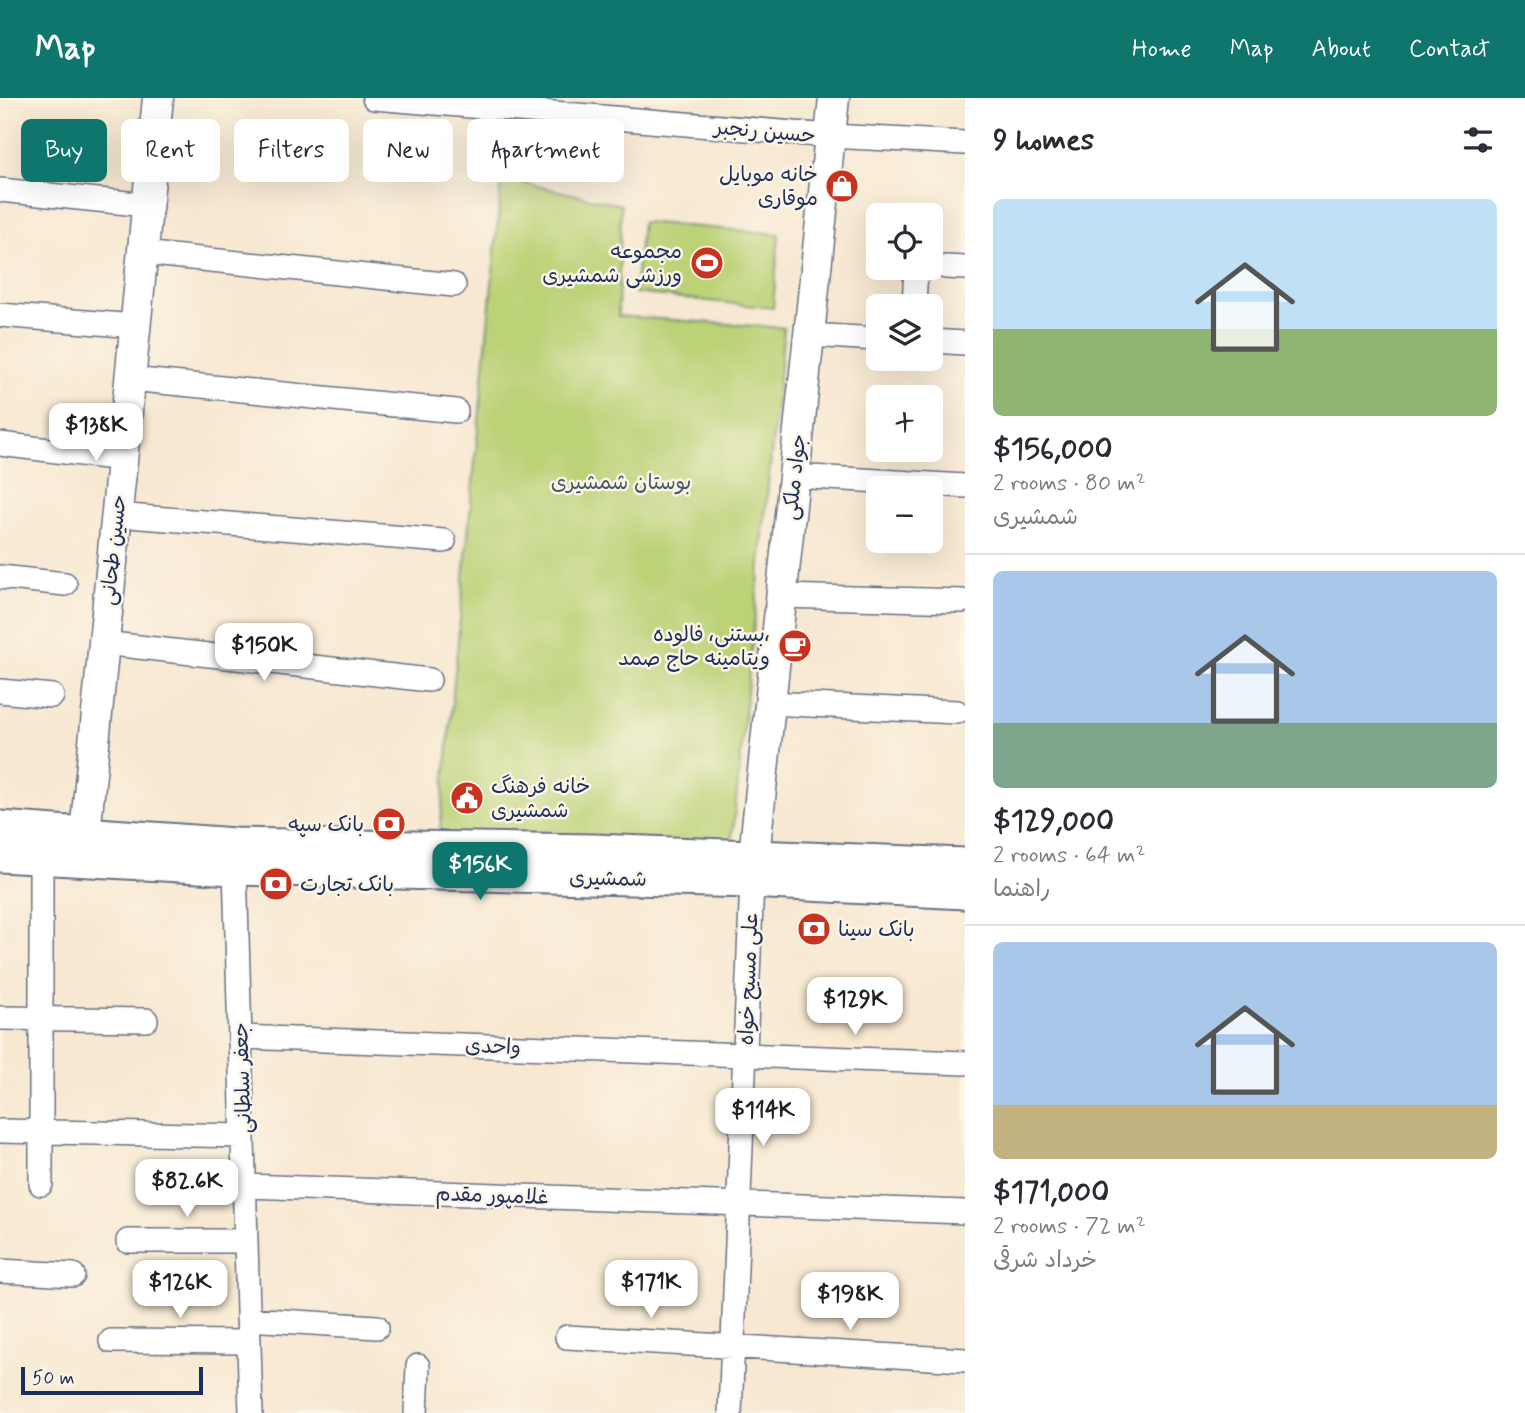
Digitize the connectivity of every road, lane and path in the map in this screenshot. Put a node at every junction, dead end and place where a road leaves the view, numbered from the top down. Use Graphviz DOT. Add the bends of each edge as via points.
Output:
graph roads {
  1 [pos="158,98"];
  2 [pos="374,98"];
  3 [pos="834,98"];
  4 [pos="830,136"];
  5 [pos="965,143"];
  6 [pos="0,190"];
  7 [pos="147,205"];
  8 [pos="142,253"];
  9 [pos="454,285"];
  10 [pos="0,314"];
  11 [pos="135,327"];
  12 [pos="809,335"];
  13 [pos="866,338"];
  14 [pos="943,342"];
  15 [pos="965,343"];
  16 [pos="130,379"];
  17 [pos="456,411"];
  18 [pos="0,444"];
  19 [pos="122,458"];
  20 [pos="794,476"];
  21 [pos="965,486"];
  22 [pos="116,515"];
  23 [pos="444,541"];
  24 [pos="0,577"];
  25 [pos="65,584"];
  26 [pos="781,596"];
  27 [pos="962,601"];
  28 [pos="103,643"];
  29 [pos="429,680"];
  30 [pos="0,691"];
  31 [pos="51,696"];
  32 [pos="769,703"];
  33 [pos="957,712"];
  34 [pos="0,828"];
  35 [pos="42,845"];
  36 [pos="84,846"];
  37 [pos="0,855"];
  38 [pos="235,857"];
  39 [pos="965,865"];
  40 [pos="753,869"];
  41 [pos="965,892"];
  42 [pos="0,1017"];
  43 [pos="43,1019"];
  44 [pos="146,1020"];
  45 [pos="240,1037"];
  46 [pos="745,1055"];
  47 [pos="965,1062"];
  48 [pos="0,1132"];
  49 [pos="41,1133"];
  50 [pos="243,1136"];
  51 [pos="41,1184"];
  52 [pos="245,1186"];
  53 [pos="739,1203"];
  54 [pos="965,1212"];
  55 [pos="128,1241"];
  56 [pos="246,1241"];
  57 [pos="0,1271"];
  58 [pos="73,1275"];
  59 [pos="248,1319"];
  60 [pos="377,1327"];
  61 [pos="567,1337"];
  62 [pos="111,1341"];
  63 [pos="249,1342"];
  64 [pos="733,1348"];
  65 [pos="965,1360"];
  66 [pos="418,1366"];
  67 [pos="251,1413"];
  68 [pos="416,1413"];
  69 [pos="730,1413"];
  1 -- 7 [label="street, حسین طحانی"];
  2 -- 4 [label="street, حسین رنجبر"];
  3 -- 4 [label="street, جواد ملکی"];
  4 -- 5 [label="street, حسین رنجبر"];
  4 -- 12 [label="street, جواد ملکی"];
  6 -- 7 [label="street"];
  7 -- 8 [label="street, حسین طحانی"];
  8 -- 9 [label="street"];
  8 -- 11 [label="street, حسین طحانی"];
  10 -- 11 [label="street"];
  11 -- 16 [label="street, حسین طحانی"];
  12 -- 13 [label="street"];
  12 -- 20 [label="street, جواد ملکی"];
  14 -- 15 [label="street"];
  16 -- 17 [label="street"];
  16 -- 19 [label="street, حسین طحانی"];
  18 -- 19 [label="street"];
  19 -- 22 [label="street, حسین طحانی"];
  20 -- 21 [label="street"];
  20 -- 26 [label="street, جواد ملکی"];
  22 -- 23 [label="street"];
  22 -- 28 [label="street, حسین طحانی"];
  24 -- 25 [label="street"];
  26 -- 27 [label="street"];
  26 -- 32 [label="street, جواد ملکی"];
  28 -- 29 [label="street"];
  28 -- 36 [label="street, حسین طحانی"];
  30 -- 31 [label="street"];
  32 -- 33 [label="street"];
  32 -- 40 [label="street, جواد ملکی"];
  34 -- 35 [label="main road, شمشیری"];
  35 -- 36 [label="main road, شمشیری"];
  35 -- 37 [label="main road, شمشیری"];
  35 -- 43 [label="street"];
  36 -- 38 [label="main road, شمشیری"];
  38 -- 40 [label="main road, شمشیری"];
  38 -- 45 [label="street, جعفر سلطانی"];
  39 -- 40 [label="main road, شمشیری"];
  40 -- 41 [label="main road, شمشیری"];
  40 -- 46 [label="street, علی مسیح خواه"];
  42 -- 43 [label="street"];
  43 -- 44 [label="street"];
  43 -- 49 [label="street"];
  45 -- 46 [label="street, واحدی"];
  45 -- 50 [label="street, جعفر سلطانی"];
  46 -- 47 [label="street, واحدی"];
  46 -- 53 [label="street, علی مسیح خواه"];
  48 -- 49 [label="street"];
  49 -- 50 [label="street"];
  49 -- 51 [label="street"];
  50 -- 52 [label="street, جعفر سلطانی"];
  52 -- 53 [label="street, غلامپور مقدم"];
  52 -- 56 [label="street, جعفر سلطانی"];
  53 -- 54 [label="street, غلامپور مقدم"];
  53 -- 64 [label="street, علی مسیح خواه"];
  55 -- 56 [label="street"];
  56 -- 59 [label="street, جعفر سلطانی"];
  57 -- 58 [label="street"];
  59 -- 60 [label="street"];
  59 -- 63 [label="street, جعفر سلطانی"];
  61 -- 64 [label="street"];
  62 -- 63 [label="street"];
  63 -- 67 [label="street, جعفر سلطانی"];
  64 -- 65 [label="street"];
  64 -- 69 [label="street, علی مسیح خواه"];
  66 -- 68 [label="street"];
}
